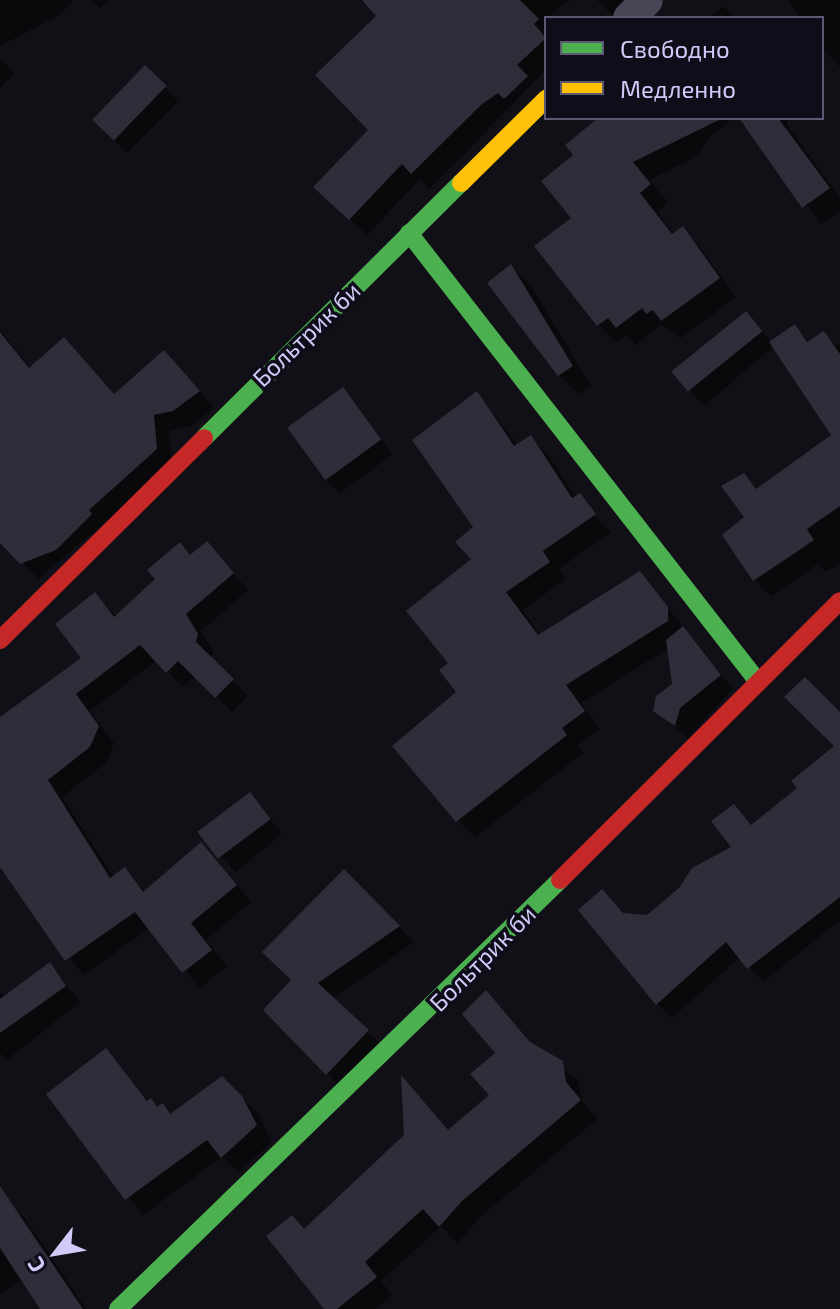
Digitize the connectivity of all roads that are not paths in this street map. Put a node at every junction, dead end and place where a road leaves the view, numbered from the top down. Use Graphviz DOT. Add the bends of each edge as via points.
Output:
graph roads {
  1 [pos="647,0"];
  2 [pos="631,16"];
  3 [pos="544,101"];
  4 [pos="409,233"];
  5 [pos="840,601"];
  6 [pos="0,640"];
  7 [pos="756,679"];
  8 [pos="118,1309"];
  1 -- 2 [label="street"];
  3 -- 4 [label="street, Больтрик би"];
  4 -- 6 [label="street, Больтрик би"];
  4 -- 7 [label="street"];
  5 -- 7 [label="street, Больтрик би"];
  7 -- 8 [label="street, Больтрик би" via="443,997"];
}
